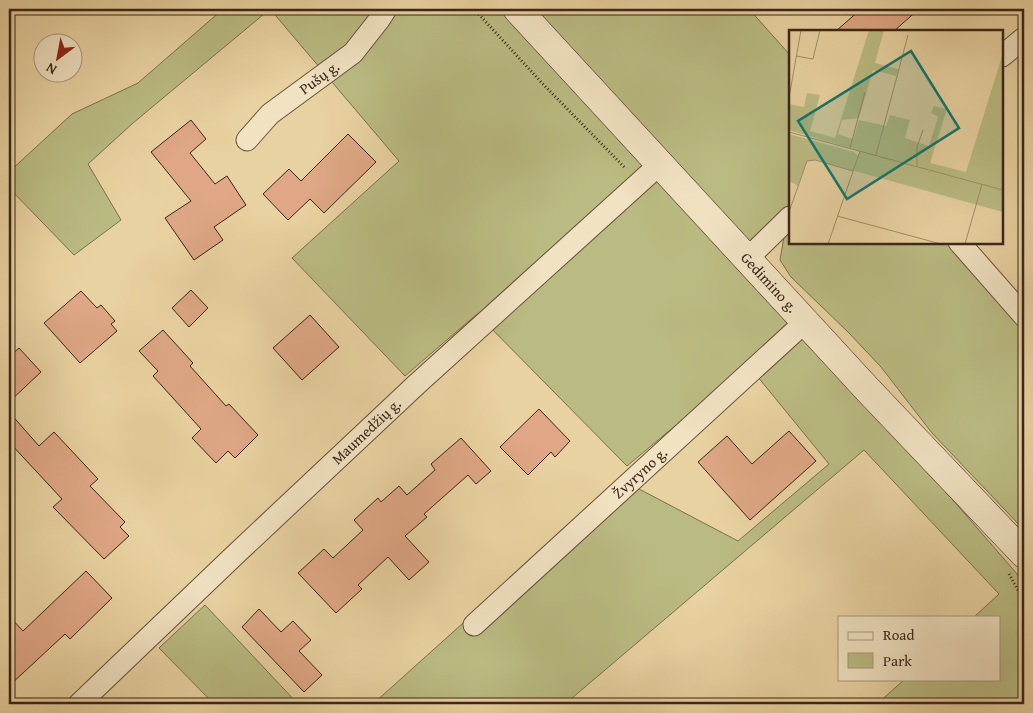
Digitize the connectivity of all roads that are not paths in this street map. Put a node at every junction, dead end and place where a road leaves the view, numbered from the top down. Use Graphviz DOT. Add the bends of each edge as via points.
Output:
graph roads {
  1 [pos="386,9"];
  2 [pos="517,9"];
  3 [pos="1024,38"];
  4 [pos="1003,55"];
  5 [pos="247,140"];
  6 [pos="660,164"];
  7 [pos="789,218"];
  8 [pos="962,244"];
  9 [pos="747,259"];
  10 [pos="1024,316"];
  11 [pos="805,322"];
  12 [pos="1024,554"];
  13 [pos="474,625"];
  14 [pos="78,704"];
  1 -- 5 [label="street, Pušų g." via="353,53 270,114"];
  2 -- 6 [label="main road, Gedimino g."];
  3 -- 4 [label="street"];
  6 -- 9 [label="main road, Gedimino g."];
  6 -- 14 [label="street, Maumedžių g." via="410,391"];
  7 -- 9 [label="street"];
  8 -- 10 [label="street"];
  9 -- 11 [label="main road, Gedimino g."];
  11 -- 12 [label="main road, Gedimino g."];
  11 -- 13 [label="street, Žvyryno g."];
}
